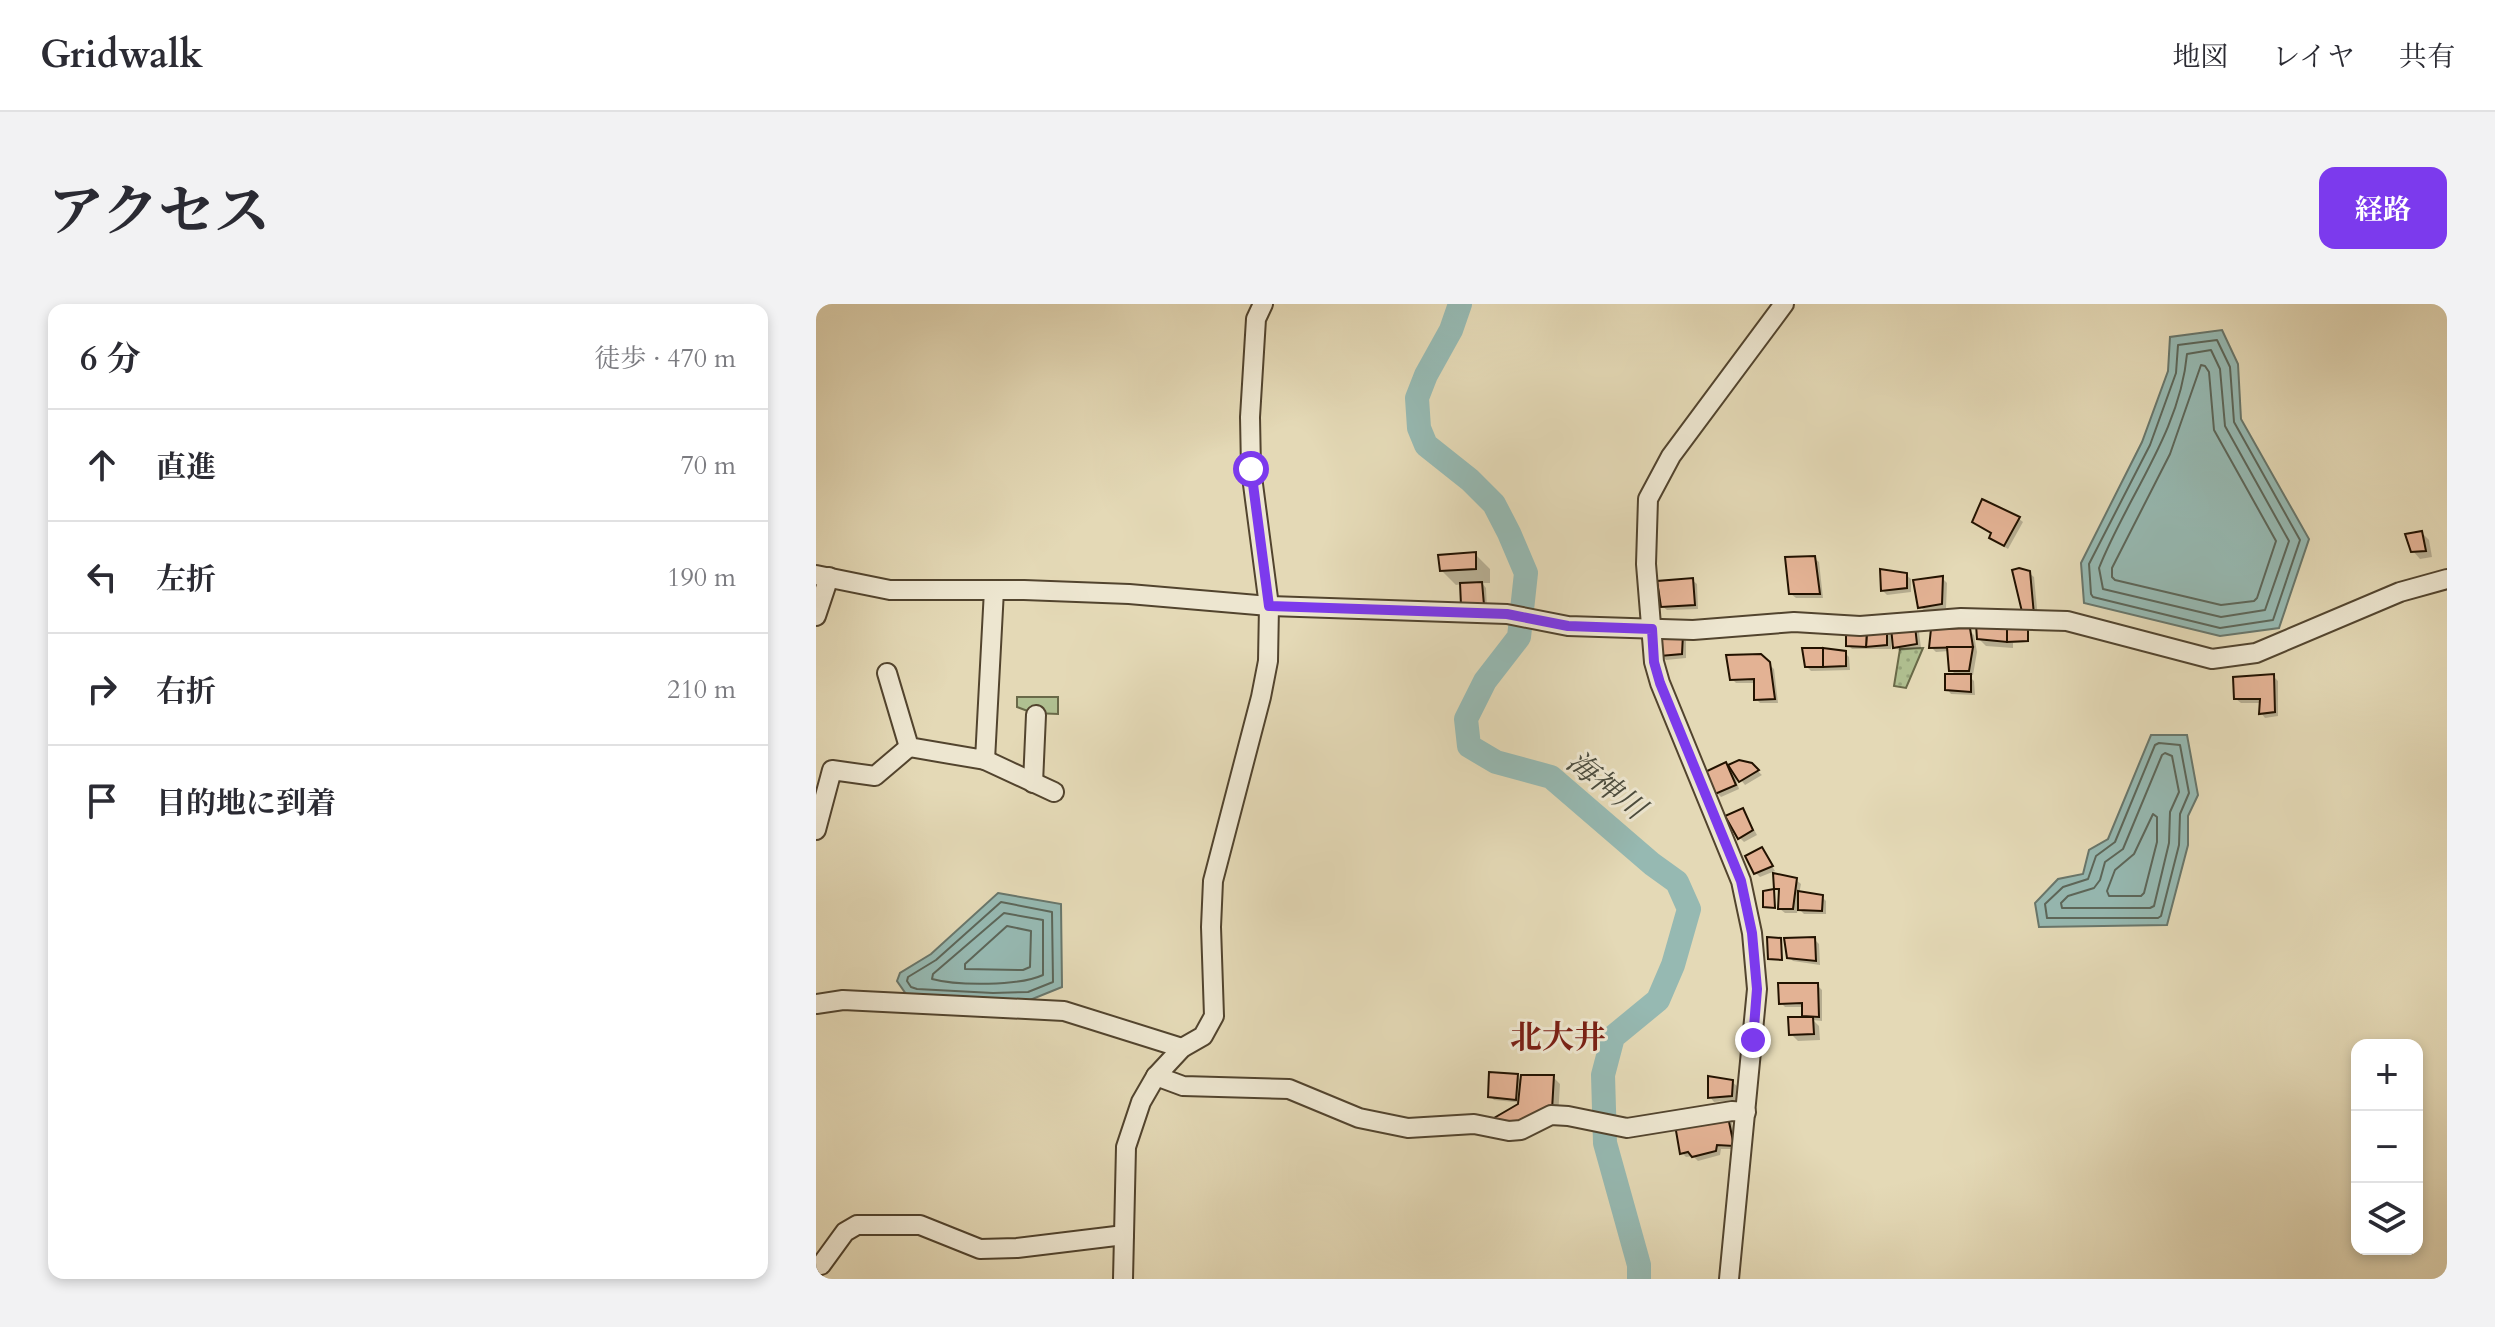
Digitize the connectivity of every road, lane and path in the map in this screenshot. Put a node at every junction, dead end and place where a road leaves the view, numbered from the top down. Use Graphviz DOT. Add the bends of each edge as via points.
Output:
graph roads {
  1 [pos="1263,304"];
  2 [pos="1784,304"];
  3 [pos="822,576"];
  4 [pos="2447,579"];
  5 [pos="994,590"];
  6 [pos="1269,606"];
  7 [pos="816,616"];
  8 [pos="1652,629"];
  9 [pos="887,673"];
  10 [pos="1036,715"];
  11 [pos="909,747"];
  12 [pos="985,760"];
  13 [pos="1033,783"];
  14 [pos="1054,792"];
  15 [pos="816,830"];
  16 [pos="816,1004"];
  17 [pos="1182,1048"];
  18 [pos="1156,1076"];
  19 [pos="1746,1112"];
  20 [pos="1124,1235"];
  21 [pos="816,1266"];
  22 [pos="1123,1279"];
  23 [pos="1729,1279"];
  1 -- 6 [label="street" via="1256,319 1251,469"];
  2 -- 8 [label="street" via="1671,456 1648,499"];
  3 -- 5 [label="street" via="890,590"];
  3 -- 7 [label="street"];
  4 -- 8 [label="street" via="2400,592 2256,653 2212,659 2067,621 1961,618 1860,626 1794,622"];
  5 -- 6 [label="street"];
  5 -- 12 [label="street"];
  6 -- 8 [label="street" via="1507,614 1568,626"];
  6 -- 17 [label="street" via="1261,697 1213,881 1214,1016 1203,1036"];
  8 -- 19 [label="street" via="1660,683 1741,881 1752,933 1757,989"];
  9 -- 11 [label="street"];
  10 -- 13 [label="street"];
  11 -- 12 [label="street"];
  11 -- 15 [label="street" via="875,776 832,770"];
  12 -- 13 [label="street"];
  13 -- 14 [label="street"];
  16 -- 17 [label="street" via="843,1000 1064,1011"];
  17 -- 18 [label="street"];
  18 -- 19 [label="street" via="1183,1086 1289,1089 1359,1118 1408,1128 1474,1124 1521,1130 1551,1115 1619,1128"];
  18 -- 20 [label="street" via="1126,1147"];
  19 -- 23 [label="street"];
  20 -- 21 [label="street" via="980,1249 920,1225 857,1225"];
  20 -- 22 [label="street"];
}
